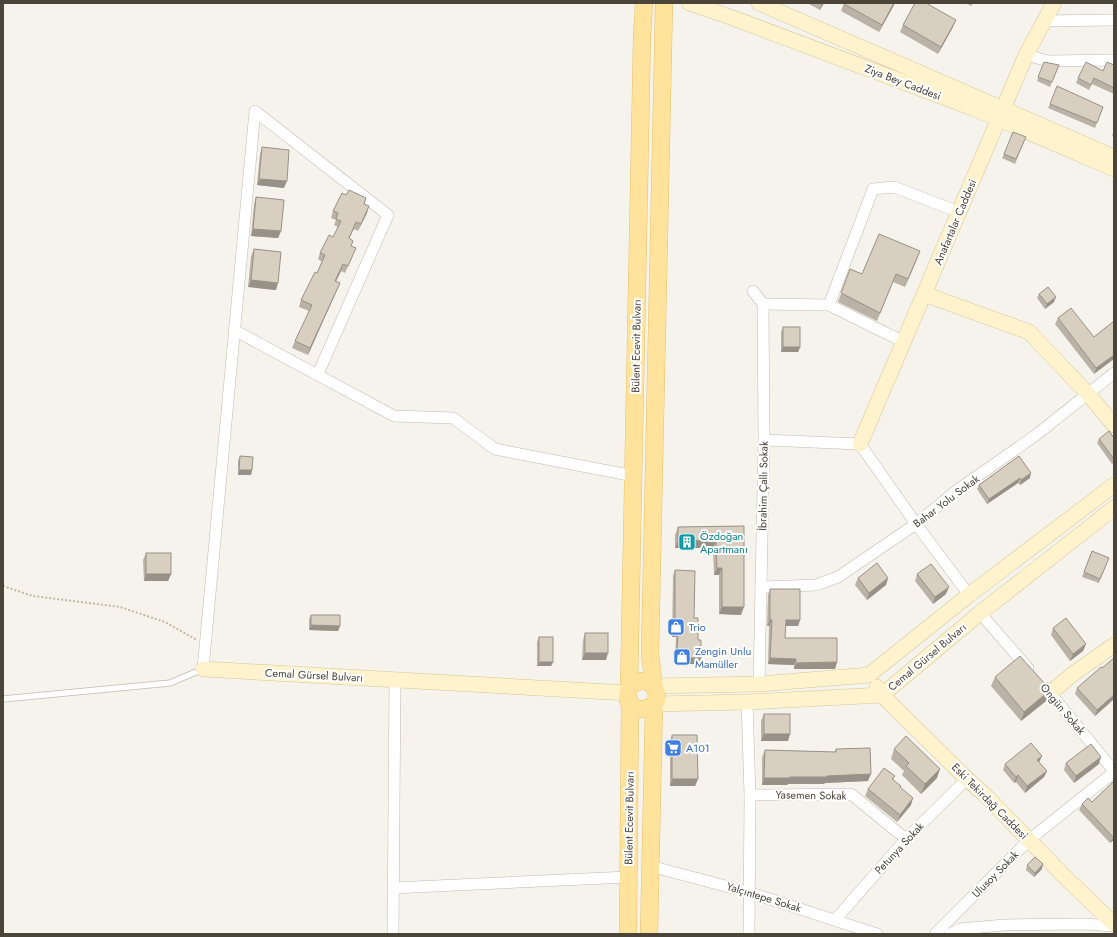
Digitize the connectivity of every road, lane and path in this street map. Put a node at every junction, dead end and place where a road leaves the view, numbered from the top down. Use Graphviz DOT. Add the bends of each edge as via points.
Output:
graph roads {
  1 [pos="644,3"];
  2 [pos="664,3"];
  3 [pos="689,3"];
  4 [pos="759,3"];
  5 [pos="1054,3"];
  6 [pos="1114,20"];
  7 [pos="1044,21"];
  8 [pos="1026,55"];
  9 [pos="1114,60"];
  10 [pos="1001,114"];
  11 [pos="1114,157"];
  12 [pos="1114,169"];
  13 [pos="959,212"];
  14 [pos="753,291"];
  15 [pos="924,294"];
  16 [pos="763,304"];
  17 [pos="829,305"];
  18 [pos="234,330"];
  19 [pos="904,342"];
  20 [pos="1114,373"];
  21 [pos="318,374"];
  22 [pos="1088,394"];
  23 [pos="1114,425"];
  24 [pos="764,440"];
  25 [pos="860,444"];
  26 [pos="634,476"];
  27 [pos="1114,485"];
  28 [pos="1114,508"];
  29 [pos="916,524"];
  30 [pos="3,586"];
  31 [pos="761,588"];
  32 [pos="969,595"];
  33 [pos="980,613"];
  34 [pos="205,644"];
  35 [pos="1114,645"];
  36 [pos="202,669"];
  37 [pos="869,675"];
  38 [pos="396,680"];
  39 [pos="759,684"];
  40 [pos="654,686"];
  41 [pos="1050,693"];
  42 [pos="629,694"];
  43 [pos="882,694"];
  44 [pos="3,699"];
  45 [pos="747,702"];
  46 [pos="654,704"];
  47 [pos="1114,772"];
  48 [pos="967,779"];
  49 [pos="750,795"];
  50 [pos="906,839"];
  51 [pos="1029,840"];
  52 [pos="650,866"];
  53 [pos="628,877"];
  54 [pos="393,888"];
  55 [pos="748,892"];
  56 [pos="835,920"];
  57 [pos="1114,925"];
  58 [pos="393,934"];
  59 [pos="628,934"];
  60 [pos="649,934"];
  61 [pos="749,934"];
  62 [pos="877,934"];
  63 [pos="935,934"];
  64 [pos="950,934"];
  1 -- 26 [label="main road, Bülent Ecevit Bulvarı"];
  2 -- 40 [label="main road" via="650,654"];
  3 -- 10 [label="street, Ziya Bey Caddesi" via="961,104"];
  4 -- 10 [label="street, Ziya Bey Caddesi"];
  5 -- 7 [label="street, Anafartalar Caddesi"];
  6 -- 7 [label="street"];
  7 -- 8 [label="street, Anafartalar Caddesi"];
  8 -- 9 [label="street" via="1048,61"];
  8 -- 10 [label="street, Anafartalar Caddesi"];
  10 -- 11 [label="street, Ziya Bey Caddesi"];
  10 -- 12 [label="street, Ziya Bey Caddesi"];
  10 -- 13 [label="street, Anafartalar Caddesi"];
  13 -- 15 [label="street, Anafartalar Caddesi"];
  13 -- 17 [label="street" via="894,187 873,189"];
  14 -- 16 [label="street"];
  15 -- 19 [label="street, Anafartalar Caddesi"];
  15 -- 22 [label="street" via="1029,332"];
  16 -- 17 [label="street"];
  16 -- 24 [label="street, İbrahim Çallı Sokak"];
  17 -- 19 [label="street"];
  18 -- 21 [label="street"];
  18 -- 21 [label="street" via="255,111 388,215"];
  18 -- 34 [label="street"];
  19 -- 25 [label="street, Anafartalar Caddesi"];
  20 -- 22 [label="street, Bahar Yolu Sokak"];
  21 -- 26 [label="street" via="394,416 452,418 495,449"];
  22 -- 23 [label="street"];
  22 -- 29 [label="street, Bahar Yolu Sokak" via="1036,435 956,491"];
  24 -- 25 [label="street"];
  24 -- 31 [label="street, İbrahim Çallı Sokak"];
  25 -- 29 [label="street"];
  26 -- 42 [label="main road, Bülent Ecevit Bulvarı"];
  27 -- 32 [label="street, Cemal Gürsel Bulvarı"];
  28 -- 33 [label="street, Cemal Gürsel Bulvarı"];
  29 -- 31 [label="street, Bahar Yolu Sokak" via="838,577 816,585"];
  29 -- 32 [label="street"];
  30 -- 34 [label="path" via="33,596 120,607 165,622"];
  31 -- 39 [label="street, İbrahim Çallı Sokak"];
  32 -- 37 [label="street, Cemal Gürsel Bulvarı"];
  33 -- 41 [label="street, Ongün Sokak"];
  33 -- 43 [label="street, Cemal Gürsel Bulvarı"];
  34 -- 36 [label="street"];
  35 -- 41 [label="street"];
  36 -- 38 [label="street, Cemal Gürsel Bulvarı"];
  36 -- 44 [label="lane, Cemal Gürsel Bulvarı" via="170,684"];
  37 -- 39 [label="street"];
  37 -- 43 [label="street, Eski Tekirdağ Caddesi"];
  38 -- 42 [label="street, Cemal Gürsel Bulvarı"];
  38 -- 54 [label="street"];
  39 -- 40 [label="street"];
  40 -- 42 [label="main road" via="646,681 636,682"];
  40 -- 46 [label="main road" via="657,695"];
  41 -- 47 [label="street, Ongün Sokak"];
  42 -- 46 [label="main road" via="636,709 650,708"];
  42 -- 53 [label="main road, Bülent Ecevit Bulvarı"];
  43 -- 45 [label="street, Cemal Gürsel Bulvarı"];
  43 -- 48 [label="street, Eski Tekirdağ Caddesi"];
  45 -- 46 [label="street, Cemal Gürsel Bulvarı"];
  45 -- 49 [label="street"];
  46 -- 52 [label="main road, Bülent Ecevit Bulvarı"];
  47 -- 51 [label="street, Ulusoy Sokak"];
  48 -- 50 [label="street, Petunya Sokak"];
  48 -- 51 [label="street, Eski Tekirdağ Caddesi"];
  49 -- 50 [label="street, Yasemen Sokak" via="851,794"];
  49 -- 55 [label="street"];
  50 -- 56 [label="street, Petunya Sokak"];
  51 -- 57 [label="street, Eski Tekirdağ Caddesi"];
  51 -- 63 [label="street, Ulusoy Sokak"];
  52 -- 55 [label="street, Yalçıntepe Sokak"];
  52 -- 60 [label="main road, Bülent Ecevit Bulvarı"];
  53 -- 54 [label="street"];
  53 -- 59 [label="main road, Bülent Ecevit Bulvarı"];
  54 -- 58 [label="street"];
  55 -- 56 [label="street, Yalçıntepe Sokak"];
  55 -- 61 [label="street"];
  56 -- 62 [label="street, Yalçıntepe Sokak"];
  57 -- 64 [label="street" via="1004,925 960,929"];
}
